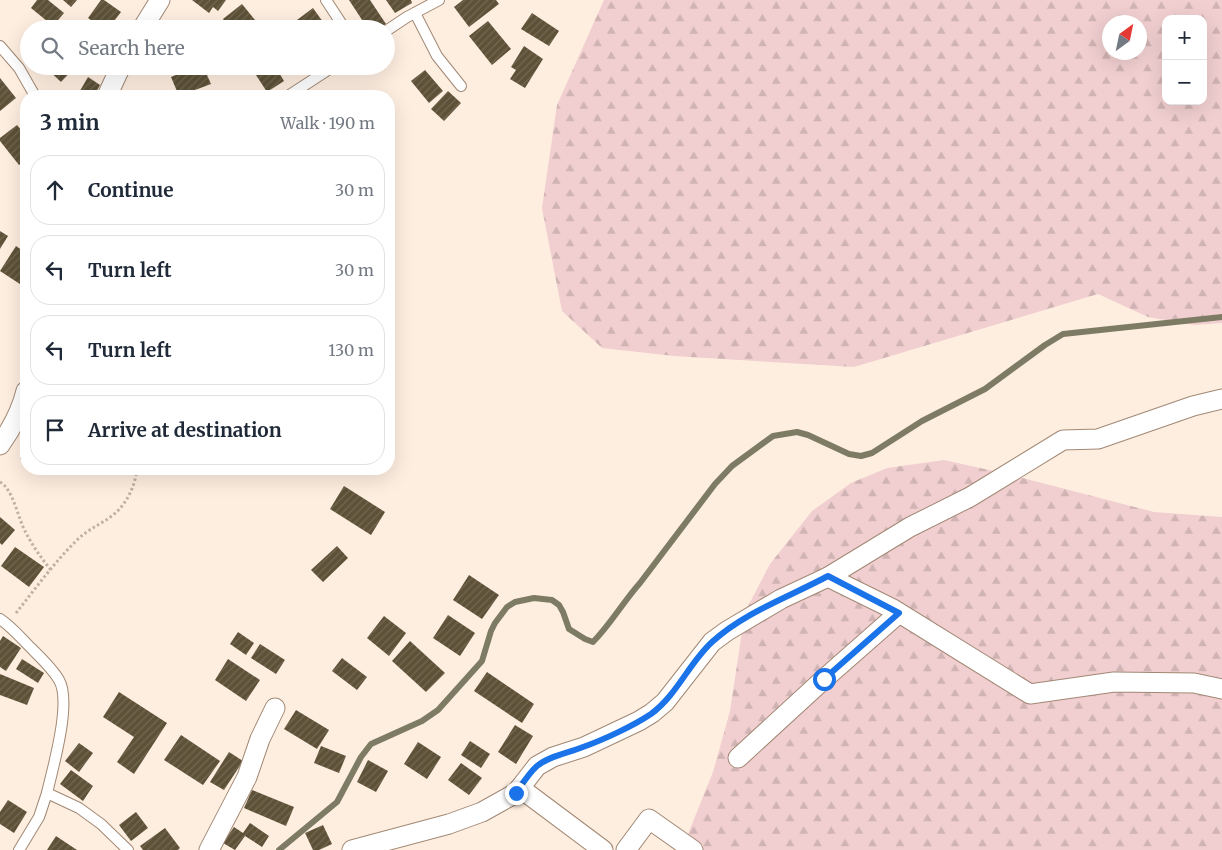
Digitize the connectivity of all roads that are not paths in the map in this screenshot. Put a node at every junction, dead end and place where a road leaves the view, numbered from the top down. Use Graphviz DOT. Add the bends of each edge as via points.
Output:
graph roads {
  1 [pos="160,0"];
  2 [pos="326,0"];
  3 [pos="439,0"];
  4 [pos="415,13"];
  5 [pos="148,20"];
  6 [pos="339,20"];
  7 [pos="395,25"];
  8 [pos="0,46"];
  9 [pos="20,70"];
  10 [pos="23,75"];
  11 [pos="117,75"];
  12 [pos="320,75"];
  13 [pos="461,86"];
  14 [pos="32,90"];
  15 [pos="110,90"];
  16 [pos="297,90"];
  17 [pos="1222,399"];
  18 [pos="20,411"];
  19 [pos="0,445"];
  20 [pos="828,576"];
  21 [pos="899,613"];
  22 [pos="2,622"];
  23 [pos="1222,689"];
  24 [pos="274,708"];
  25 [pos="738,758"];
  26 [pos="520,788"];
  27 [pos="47,793"];
  28 [pos="19,850"];
  29 [pos="128,850"];
  30 [pos="209,850"];
  31 [pos="352,850"];
  32 [pos="603,850"];
  33 [pos="626,850"];
  34 [pos="693,850"];
  1 -- 5 [label="street"];
  2 -- 6 [label="lane"];
  3 -- 4 [label="lane"];
  4 -- 7 [label="lane"];
  4 -- 13 [label="lane" via="437,56"];
  8 -- 9 [label="lane"];
  10 -- 14 [label="lane"];
  11 -- 15 [label="street"];
  12 -- 16 [label="lane"];
  17 -- 20 [label="street" via="1098,439 1063,440 970,497 910,527"];
  18 -- 19 [label="street"];
  20 -- 21 [label="street"];
  20 -- 26 [label="street" via="767,606 712,642 652,713 537,766"];
  21 -- 23 [label="street" via="1030,694 1114,682 1194,683"];
  21 -- 25 [label="street"];
  22 -- 27 [label="lane" via="39,656 59,680 63,700 62,724"];
  24 -- 30 [label="street" via="247,777"];
  26 -- 31 [label="street" via="482,812"];
  26 -- 32 [label="street"];
  27 -- 28 [label="lane" via="39,817"];
  27 -- 29 [label="lane" via="79,808"];
  33 -- 34 [label="street" via="648,819"];
}
